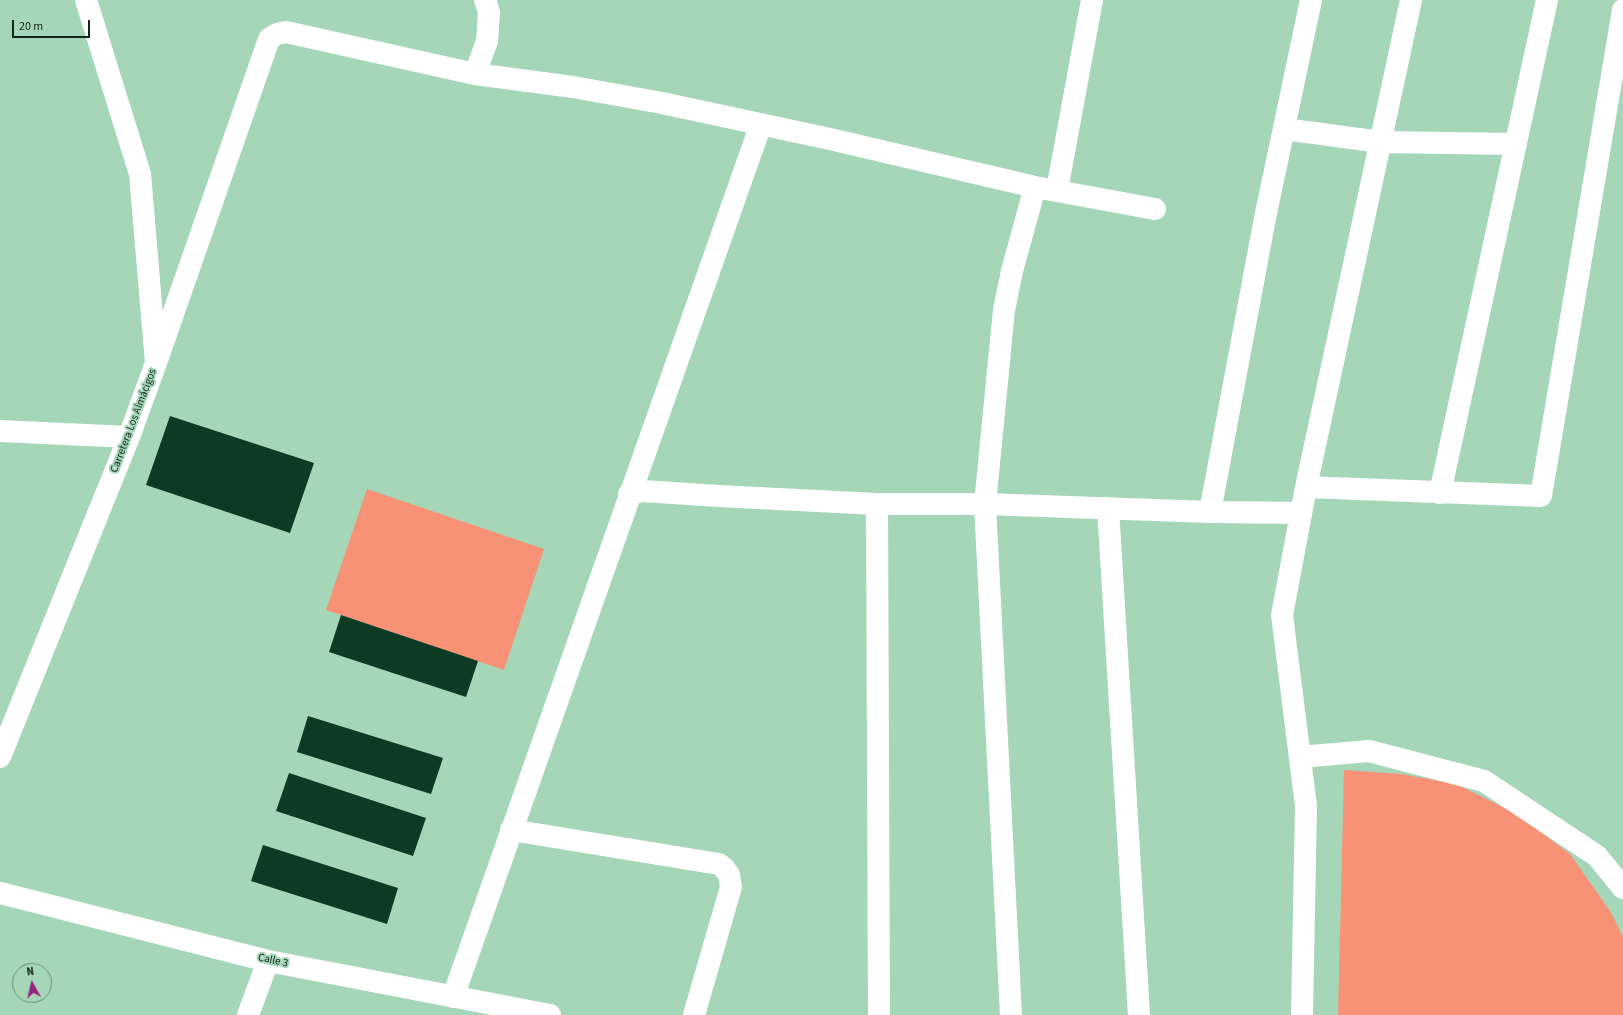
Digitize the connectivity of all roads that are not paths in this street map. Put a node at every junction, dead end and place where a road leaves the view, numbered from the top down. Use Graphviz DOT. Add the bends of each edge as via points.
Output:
graph roads {
  1 [pos="86,0"];
  2 [pos="485,0"];
  3 [pos="1092,0"];
  4 [pos="1311,0"];
  5 [pos="1411,0"];
  6 [pos="1547,0"];
  7 [pos="1623,10"];
  8 [pos="475,74"];
  9 [pos="760,124"];
  10 [pos="1284,129"];
  11 [pos="1381,142"];
  12 [pos="1516,144"];
  13 [pos="1035,187"];
  14 [pos="1057,190"];
  15 [pos="1155,209"];
  16 [pos="156,363"];
  17 [pos="0,431"];
  18 [pos="129,437"];
  19 [pos="1306,487"];
  20 [pos="1440,493"];
  21 [pos="629,494"];
  22 [pos="877,504"];
  23 [pos="985,504"];
  24 [pos="1108,508"];
  25 [pos="1210,512"];
  26 [pos="1301,513"];
  27 [pos="0,757"];
  28 [pos="1300,757"];
  29 [pos="511,830"];
  30 [pos="1623,888"];
  31 [pos="0,893"];
  32 [pos="268,961"];
  33 [pos="453,997"];
  34 [pos="248,1015"];
  35 [pos="550,1015"];
  36 [pos="694,1015"];
  37 [pos="879,1015"];
  38 [pos="1011,1015"];
  39 [pos="1140,1015"];
  40 [pos="1302,1015"];
  1 -- 16 [label="street, Carretera Los Almácigos" via="140,174"];
  2 -- 8 [label="street" via="489,12 487,41"];
  3 -- 14 [label="street"];
  4 -- 10 [label="street"];
  5 -- 11 [label="street"];
  6 -- 12 [label="street"];
  7 -- 20 [label="street" via="1541,496"];
  8 -- 9 [label="street" via="573,87"];
  8 -- 16 [label="street" via="286,32 269,39"];
  9 -- 13 [label="street"];
  9 -- 21 [label="street"];
  10 -- 11 [label="street"];
  10 -- 25 [label="street"];
  11 -- 12 [label="street"];
  11 -- 19 [label="street"];
  12 -- 20 [label="street"];
  13 -- 14 [label="street"];
  13 -- 23 [label="street" via="1004,310"];
  14 -- 15 [label="street"];
  16 -- 18 [label="street, Carretera Los Almácigos"];
  17 -- 18 [label="street"];
  18 -- 27 [label="street, Carretera Los Almácigos"];
  19 -- 20 [label="street"];
  19 -- 26 [label="street"];
  21 -- 22 [label="street" via="642,491"];
  21 -- 29 [label="street"];
  22 -- 23 [label="street"];
  22 -- 37 [label="street"];
  23 -- 24 [label="street"];
  23 -- 38 [label="street"];
  24 -- 25 [label="street"];
  24 -- 39 [label="street"];
  25 -- 26 [label="street"];
  26 -- 28 [label="street" via="1282,615"];
  28 -- 30 [label="street" via="1369,751 1484,781 1597,856"];
  28 -- 40 [label="street" via="1306,806"];
  29 -- 33 [label="street"];
  29 -- 36 [label="street" via="719,864 724,868 729,875 731,887"];
  31 -- 32 [label="street, Calle 3"];
  32 -- 33 [label="street, Calle 3"];
  32 -- 34 [label="street"];
  33 -- 35 [label="street, Calle 3"];
}
